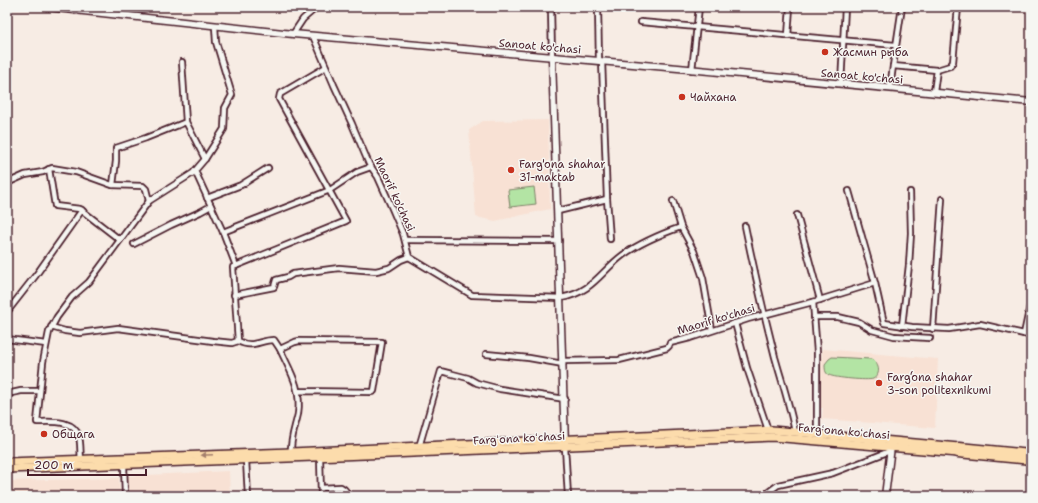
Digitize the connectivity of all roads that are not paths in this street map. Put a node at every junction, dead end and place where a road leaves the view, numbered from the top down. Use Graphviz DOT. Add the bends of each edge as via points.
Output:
graph roads {
  1 [pos="49,7"];
  2 [pos="317,7"];
  3 [pos="551,7"];
  4 [pos="598,7"];
  5 [pos="699,7"];
  6 [pos="790,7"];
  7 [pos="845,7"];
  8 [pos="902,7"];
  9 [pos="958,7"];
  10 [pos="641,22"];
  11 [pos="215,26"];
  12 [pos="697,27"];
  13 [pos="293,34"];
  14 [pos="313,36"];
  15 [pos="788,36"];
  16 [pos="844,40"];
  17 [pos="895,45"];
  18 [pos="552,58"];
  19 [pos="600,61"];
  20 [pos="182,62"];
  21 [pos="893,66"];
  22 [pos="326,67"];
  23 [pos="692,70"];
  24 [pos="937,70"];
  25 [pos="841,84"];
  26 [pos="890,88"];
  27 [pos="934,92"];
  28 [pos="1031,102"];
  29 [pos="186,122"];
  30 [pos="205,158"];
  31 [pos="371,167"];
  32 [pos="268,168"];
  33 [pos="49,170"];
  34 [pos="195,171"];
  35 [pos="7,182"];
  36 [pos="113,185"];
  37 [pos="330,190"];
  38 [pos="849,192"];
  39 [pos="910,192"];
  40 [pos="208,198"];
  41 [pos="606,199"];
  42 [pos="942,199"];
  43 [pos="149,201"];
  44 [pos="673,202"];
  45 [pos="211,206"];
  46 [pos="82,210"];
  47 [pos="558,211"];
  48 [pos="797,215"];
  49 [pos="745,226"];
  50 [pos="681,227"];
  51 [pos="223,232"];
  52 [pos="610,239"];
  53 [pos="120,240"];
  54 [pos="405,240"];
  55 [pos="559,241"];
  56 [pos="134,244"];
  57 [pos="409,257"];
  58 [pos="236,266"];
  59 [pos="875,283"];
  60 [pos="234,295"];
  61 [pos="561,298"];
  62 [pos="820,300"];
  63 [pos="1031,301"];
  64 [pos="813,302"];
  65 [pos="7,312"];
  66 [pos="764,314"];
  67 [pos="814,317"];
  68 [pos="735,323"];
  69 [pos="902,326"];
  70 [pos="51,327"];
  71 [pos="933,329"];
  72 [pos="712,330"];
  73 [pos="1024,334"];
  74 [pos="1031,336"];
  75 [pos="930,338"];
  76 [pos="7,339"];
  77 [pos="238,341"];
  78 [pos="46,344"];
  79 [pos="280,349"];
  80 [pos="486,354"];
  81 [pos="563,362"];
  82 [pos="40,391"];
  83 [pos="299,391"];
  84 [pos="7,394"];
  85 [pos="564,399"];
  86 [pos="768,430"];
  87 [pos="795,432"];
  88 [pos="817,434"];
  89 [pos="565,443"];
  90 [pos="419,447"];
  91 [pos="891,449"];
  92 [pos="958,450"];
  93 [pos="291,455"];
  94 [pos="320,457"];
  95 [pos="1030,457"];
  96 [pos="81,460"];
  97 [pos="148,460"];
  98 [pos="246,460"];
  99 [pos="7,462"];
  100 [pos="124,465"];
  101 [pos="7,469"];
  102 [pos="321,488"];
  103 [pos="125,496"];
  104 [pos="248,496"];
  105 [pos="321,496"];
  106 [pos="350,496"];
  107 [pos="568,496"];
  108 [pos="763,496"];
  109 [pos="885,496"];
  1 -- 11 [label="main road, Sanoat ko'chasi"];
  2 -- 13 [label="street" via="303,19"];
  3 -- 18 [label="street"];
  4 -- 19 [label="street"];
  5 -- 12 [label="street"];
  6 -- 15 [label="street"];
  7 -- 16 [label="street"];
  8 -- 17 [label="street"];
  9 -- 24 [label="street" via="952,62 950,66"];
  10 -- 12 [label="street"];
  11 -- 13 [label="main road, Sanoat ko'chasi"];
  11 -- 30 [label="street" via="216,42 232,95 225,108 224,129"];
  12 -- 15 [label="street"];
  12 -- 23 [label="street"];
  13 -- 14 [label="main road, Sanoat ko'chasi"];
  14 -- 18 [label="main road, Sanoat ko'chasi"];
  14 -- 22 [label="street, Maorif ko'chasi"];
  15 -- 16 [label="street"];
  16 -- 17 [label="street"];
  16 -- 25 [label="street"];
  17 -- 21 [label="street"];
  18 -- 19 [label="main road, Sanoat ko'chasi"];
  18 -- 47 [label="main road"];
  19 -- 23 [label="main road, Sanoat ko'chasi"];
  19 -- 41 [label="street"];
  20 -- 29 [label="street"];
  21 -- 24 [label="street"];
  21 -- 26 [label="street"];
  22 -- 31 [label="street, Maorif ko'chasi"];
  22 -- 37 [label="street" via="280,94 279,99 318,173"];
  23 -- 25 [label="main road, Sanoat ko'chasi"];
  24 -- 27 [label="street"];
  25 -- 26 [label="main road, Sanoat ko'chasi"];
  26 -- 27 [label="main road, Sanoat ko'chasi"];
  27 -- 28 [label="main road, Sanoat ko'chasi"];
  29 -- 30 [label="street"];
  29 -- 36 [label="street" via="116,148"];
  30 -- 34 [label="street"];
  31 -- 37 [label="street" via="357,172"];
  31 -- 54 [label="street, Maorif ko'chasi" via="378,177"];
  32 -- 40 [label="street" via="242,185"];
  33 -- 35 [label="street"];
  33 -- 36 [label="street" via="52,168 76,172"];
  33 -- 46 [label="street" via="55,206"];
  34 -- 40 [label="street"];
  34 -- 43 [label="street"];
  36 -- 43 [label="street" via="143,186"];
  37 -- 51 [label="street"];
  37 -- 58 [label="street" via="346,221"];
  38 -- 59 [label="street"];
  39 -- 69 [label="street" via="910,259"];
  40 -- 45 [label="street"];
  41 -- 47 [label="street"];
  41 -- 52 [label="street"];
  42 -- 71 [label="street"];
  43 -- 53 [label="street"];
  44 -- 50 [label="street"];
  45 -- 51 [label="street"];
  45 -- 56 [label="street"];
  46 -- 53 [label="street"];
  46 -- 65 [label="street"];
  47 -- 55 [label="main road"];
  48 -- 62 [label="street"];
  49 -- 66 [label="street"];
  50 -- 61 [label="street" via="632,250 585,290"];
  50 -- 72 [label="street" via="694,251 703,278"];
  51 -- 58 [label="street"];
  53 -- 70 [label="street" via="89,282 72,297"];
  54 -- 55 [label="street"];
  54 -- 57 [label="street, Maorif ko'chasi"];
  55 -- 61 [label="main road"];
  57 -- 60 [label="street" via="389,268 376,271 339,268 294,274 276,280 274,287"];
  57 -- 61 [label="street" via="472,295"];
  58 -- 60 [label="street" via="233,267"];
  59 -- 62 [label="street, Maorif ko'chasi"];
  59 -- 69 [label="street" via="884,323"];
  60 -- 77 [label="street"];
  61 -- 81 [label="main road"];
  62 -- 64 [label="street, Maorif ko'chasi"];
  63 -- 73 [label="street"];
  64 -- 66 [label="street, Maorif ko'chasi"];
  64 -- 67 [label="street"];
  66 -- 68 [label="street, Maorif ko'chasi"];
  66 -- 87 [label="street"];
  67 -- 75 [label="street" via="838,317 859,322 872,330 894,336"];
  67 -- 88 [label="street" via="817,352"];
  68 -- 72 [label="street, Maorif ko'chasi"];
  68 -- 86 [label="street"];
  69 -- 71 [label="street"];
  70 -- 77 [label="street" via="80,333 118,328 213,341"];
  70 -- 78 [label="street"];
  71 -- 73 [label="street" via="980,324"];
  72 -- 81 [label="street, Maorif ko'chasi" via="670,343 667,348 619,360"];
  73 -- 74 [label="street"];
  76 -- 78 [label="street"];
  77 -- 79 [label="street" via="250,345 274,340"];
  78 -- 82 [label="street"];
  79 -- 83 [label="street"];
  79 -- 83 [label="street" via="299,341 382,342 372,392"];
  80 -- 81 [label="street, Maorif ko'chasi"];
  81 -- 85 [label="main road"];
  82 -- 84 [label="street"];
  82 -- 96 [label="street" via="37,422 64,422 72,428 79,436"];
  83 -- 93 [label="street"];
  85 -- 89 [label="main road"];
  85 -- 90 [label="street" via="500,389 441,371"];
  86 -- 87 [label="main road, Fargʻona koʻchasi"];
  86 -- 89 [label="main road, Fargʻona koʻchasi"];
  87 -- 88 [label="main road, Fargʻona koʻchasi"];
  88 -- 92 [label="main road, Fargʻona koʻchasi"];
  89 -- 90 [label="main road, Fargʻona koʻchasi"];
  89 -- 91 [label="main road, Fargʻona koʻchasi" via="772,437"];
  89 -- 94 [label="main road, Fargʻona koʻchasi"];
  89 -- 107 [label="street"];
  90 -- 93 [label="main road, Fargʻona koʻchasi"];
  91 -- 92 [label="main road, Fargʻona koʻchasi"];
  91 -- 108 [label="street" via="833,473 778,485"];
  91 -- 109 [label="main road"];
  92 -- 95 [label="highway, Fargʻona koʻchasi"];
  93 -- 94 [label="main road, Fargʻona koʻchasi"];
  93 -- 97 [label="main road, Fargʻona koʻchasi, one-way"];
  93 -- 98 [label="main road, Fargʻona koʻchasi"];
  94 -- 102 [label="street"];
  96 -- 97 [label="main road, Fargʻona koʻchasi"];
  96 -- 99 [label="main road, Fargʻona koʻchasi"];
  97 -- 98 [label="main road, Fargʻona koʻchasi"];
  97 -- 100 [label="main road, Fargʻona koʻchasi"];
  98 -- 104 [label="street"];
  100 -- 101 [label="main road, Fargʻona koʻchasi"];
  100 -- 103 [label="street"];
  102 -- 105 [label="street"];
  102 -- 106 [label="street" via="344,488"];
}
